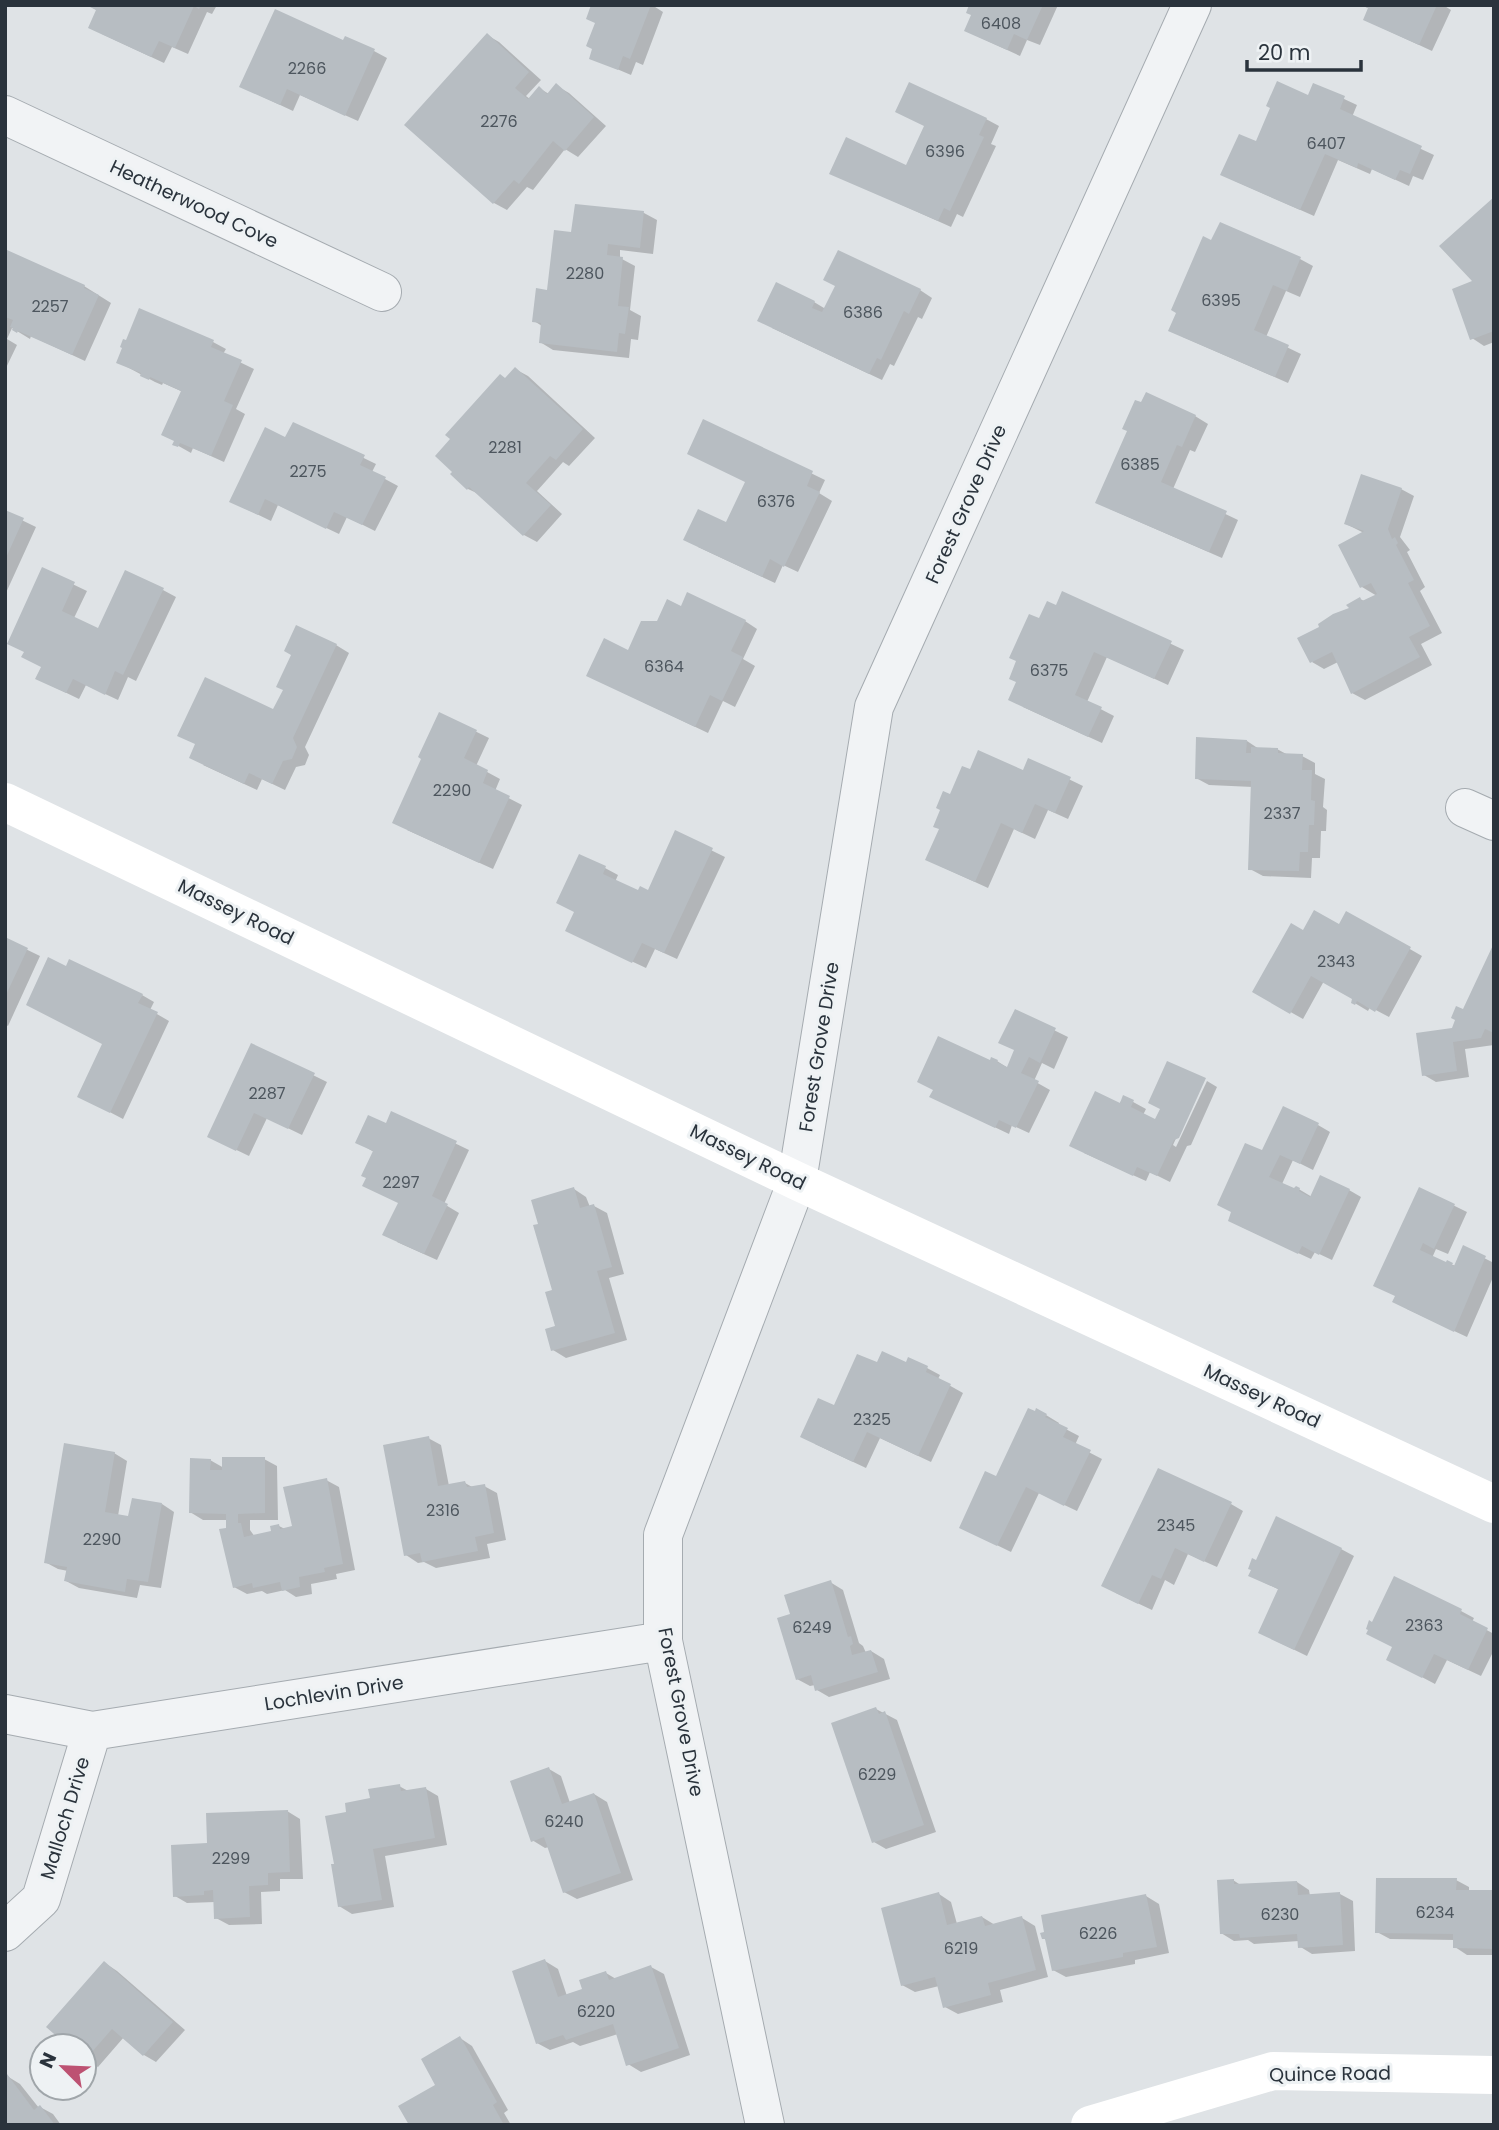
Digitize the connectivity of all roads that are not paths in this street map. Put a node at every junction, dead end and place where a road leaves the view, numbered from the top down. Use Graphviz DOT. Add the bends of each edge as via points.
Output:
graph roads {
  1 [pos="1192,5"];
  2 [pos="5,115"];
  3 [pos="382,292"];
  4 [pos="5,802"];
  5 [pos="797,1181"];
  6 [pos="1494,1504"];
  7 [pos="663,1641"];
  8 [pos="5,1714"];
  9 [pos="92,1731"];
  10 [pos="5,1932"];
  11 [pos="1494,2075"];
  12 [pos="765,2125"];
  13 [pos="1090,2125"];
  1 -- 5 [label="street, Forest Grove Drive" via="874,707"];
  2 -- 3 [label="street, Heatherwood Cove"];
  4 -- 5 [label="street, Massey Road"];
  5 -- 6 [label="street, Massey Road"];
  5 -- 7 [label="street, Forest Grove Drive" via="663,1535"];
  7 -- 9 [label="street, Lochlevin Drive"];
  7 -- 12 [label="street, Forest Grove Drive"];
  8 -- 9 [label="street, Lochlevin Drive"];
  9 -- 10 [label="street, Malloch Drive" via="41,1899"];
  11 -- 13 [label="street, Quince Road" via="1273,2071"];
}
